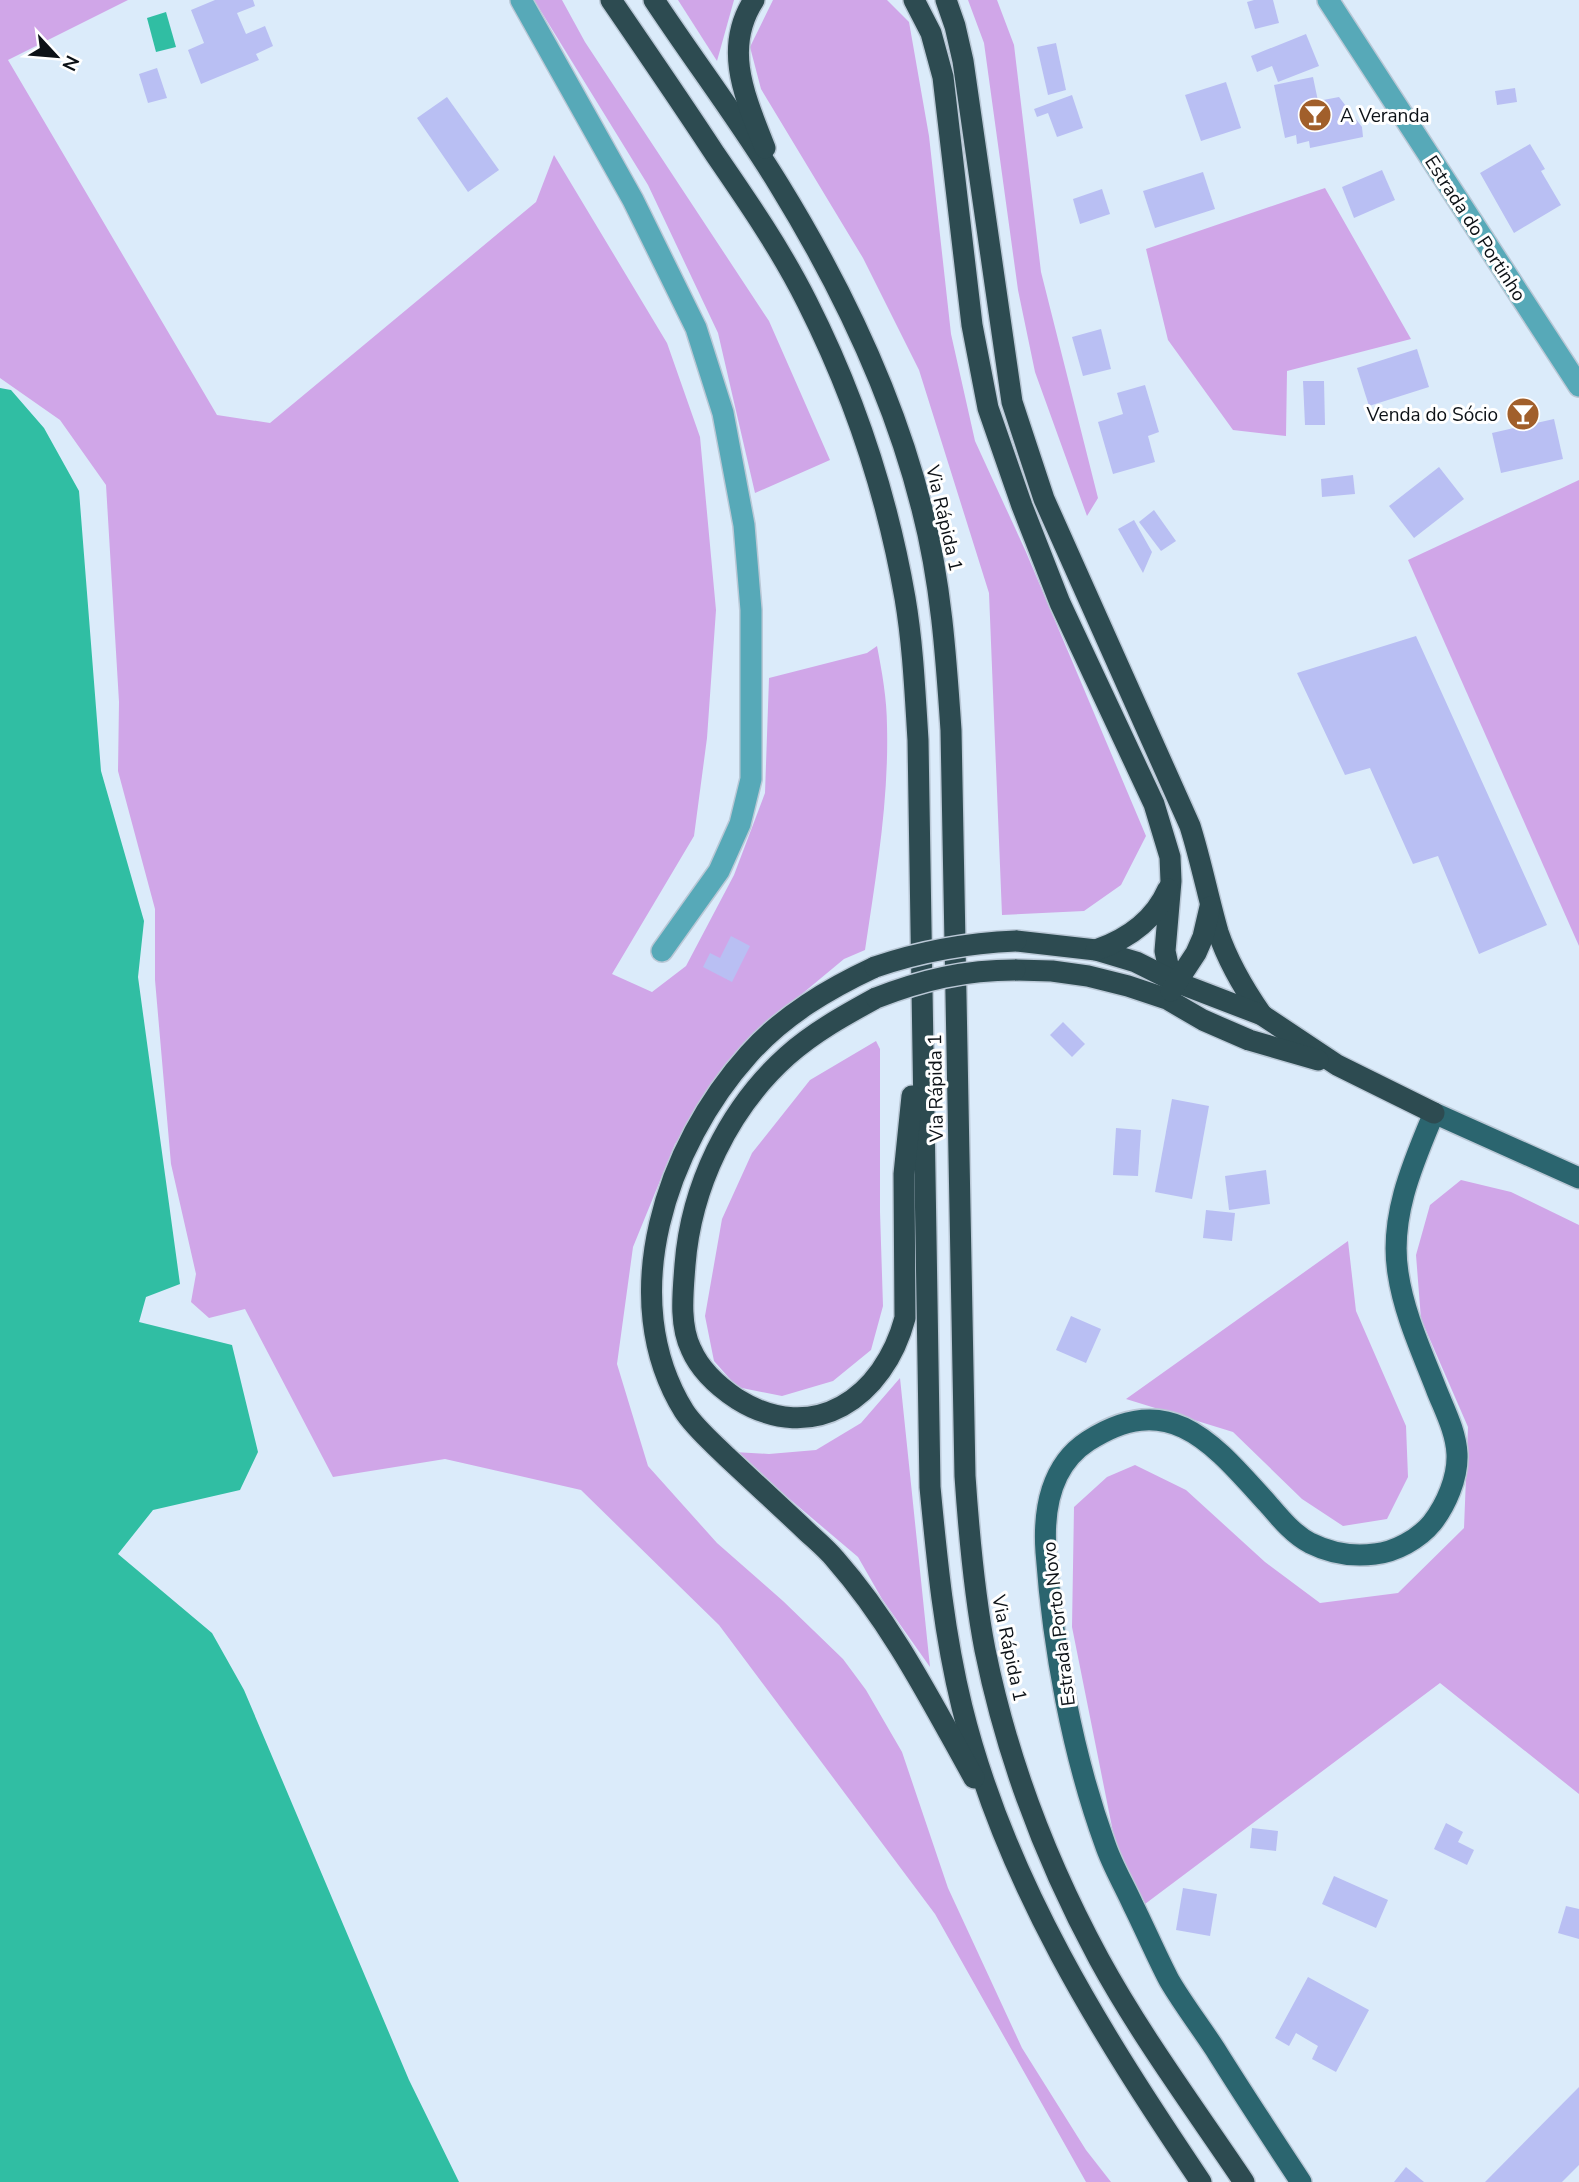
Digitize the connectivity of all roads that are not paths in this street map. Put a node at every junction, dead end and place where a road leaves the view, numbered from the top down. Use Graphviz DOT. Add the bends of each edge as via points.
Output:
graph roads {
  1 [pos="521,0"];
  2 [pos="611,0"];
  3 [pos="654,0"];
  4 [pos="754,0"];
  5 [pos="914,0"];
  6 [pos="946,0"];
  7 [pos="1328,0"];
  8 [pos="778,183"];
  9 [pos="1577,380"];
  10 [pos="1171,881"];
  11 [pos="1211,904"];
  12 [pos="1096,950"];
  13 [pos="662,951"];
  14 [pos="1171,990"];
  15 [pos="922,1003"];
  16 [pos="1262,1015"];
  17 [pos="1337,1065"];
  18 [pos="1434,1113"];
  19 [pos="1579,1178"];
  20 [pos="1001,1825"];
  21 [pos="1201,2182"];
  22 [pos="1244,2182"];
  23 [pos="1301,2182"];
  1 -- 13 [label="street" via="633,200 696,328 723,412 744,525 751,610 751,779 740,824 719,871"];
  2 -- 15 [label="highway, Via Rápida 1" via="807,301 875,468 892,533 911,645 918,740"];
  3 -- 8 [label="highway, Via Rápida 1"];
  4 -- 8 [label="highway" via="739,38 739,74"];
  5 -- 10 [label="highway" via="931,33 943,77 972,325 988,408 1060,603 1154,804 1170,857"];
  6 -- 11 [label="highway" via="962,61 1012,402 1044,499 1190,826"];
  7 -- 9 [label="street, Estrada do Portinho"];
  8 -- 22 [label="highway, Via Rápida 1" via="824,262 884,387 923,510 944,631 952,770 965,1476 977,1601 996,1700 1032,1813 1068,1898 1127,2008"];
  10 -- 12 [label="highway" via="1141,927"];
  10 -- 14 [label="highway" via="1165,951"];
  11 -- 14 [label="highway" via="1196,953"];
  11 -- 16 [label="highway" via="1231,964"];
  12 -- 14 [label="highway" via="1136,962"];
  12 -- 20 [label="highway, bridge" via="1016,941 940,948 875,967 810,1002 751,1052 702,1119 672,1183 653,1277 656,1338 668,1380 685,1412 835,1559 887,1625"];
  14 -- 15 [label="highway, bridge" via="1052,971 963,972 876,998 788,1055 732,1122 708,1169 687,1246 684,1327 691,1349 701,1366 744,1403 781,1416 815,1417 841,1408 868,1388 899,1341 905,1318 904,1174"];
  14 -- 16 [label="highway"];
  14 -- 17 [label="highway" via="1203,1020 1249,1040"];
  15 -- 20 [label="highway, Via Rápida 1" via="931,1500 951,1658"];
  16 -- 17 [label="highway"];
  17 -- 18 [label="highway"];
  18 -- 19 [label="main road"];
  18 -- 23 [label="main road, Estrada Porto Novo" via="1408,1175 1398,1230 1397,1269 1406,1312 1452,1428 1457,1455 1453,1483 1429,1527 1383,1553 1359,1556 1327,1550 1292,1531 1203,1437 1160,1421 1136,1421 1107,1429 1073,1451 1049,1497 1045,1548 1072,1735 1106,1847 1170,1980"];
  20 -- 21 [label="highway, Via Rápida 1" via="1069,1973"];
}
